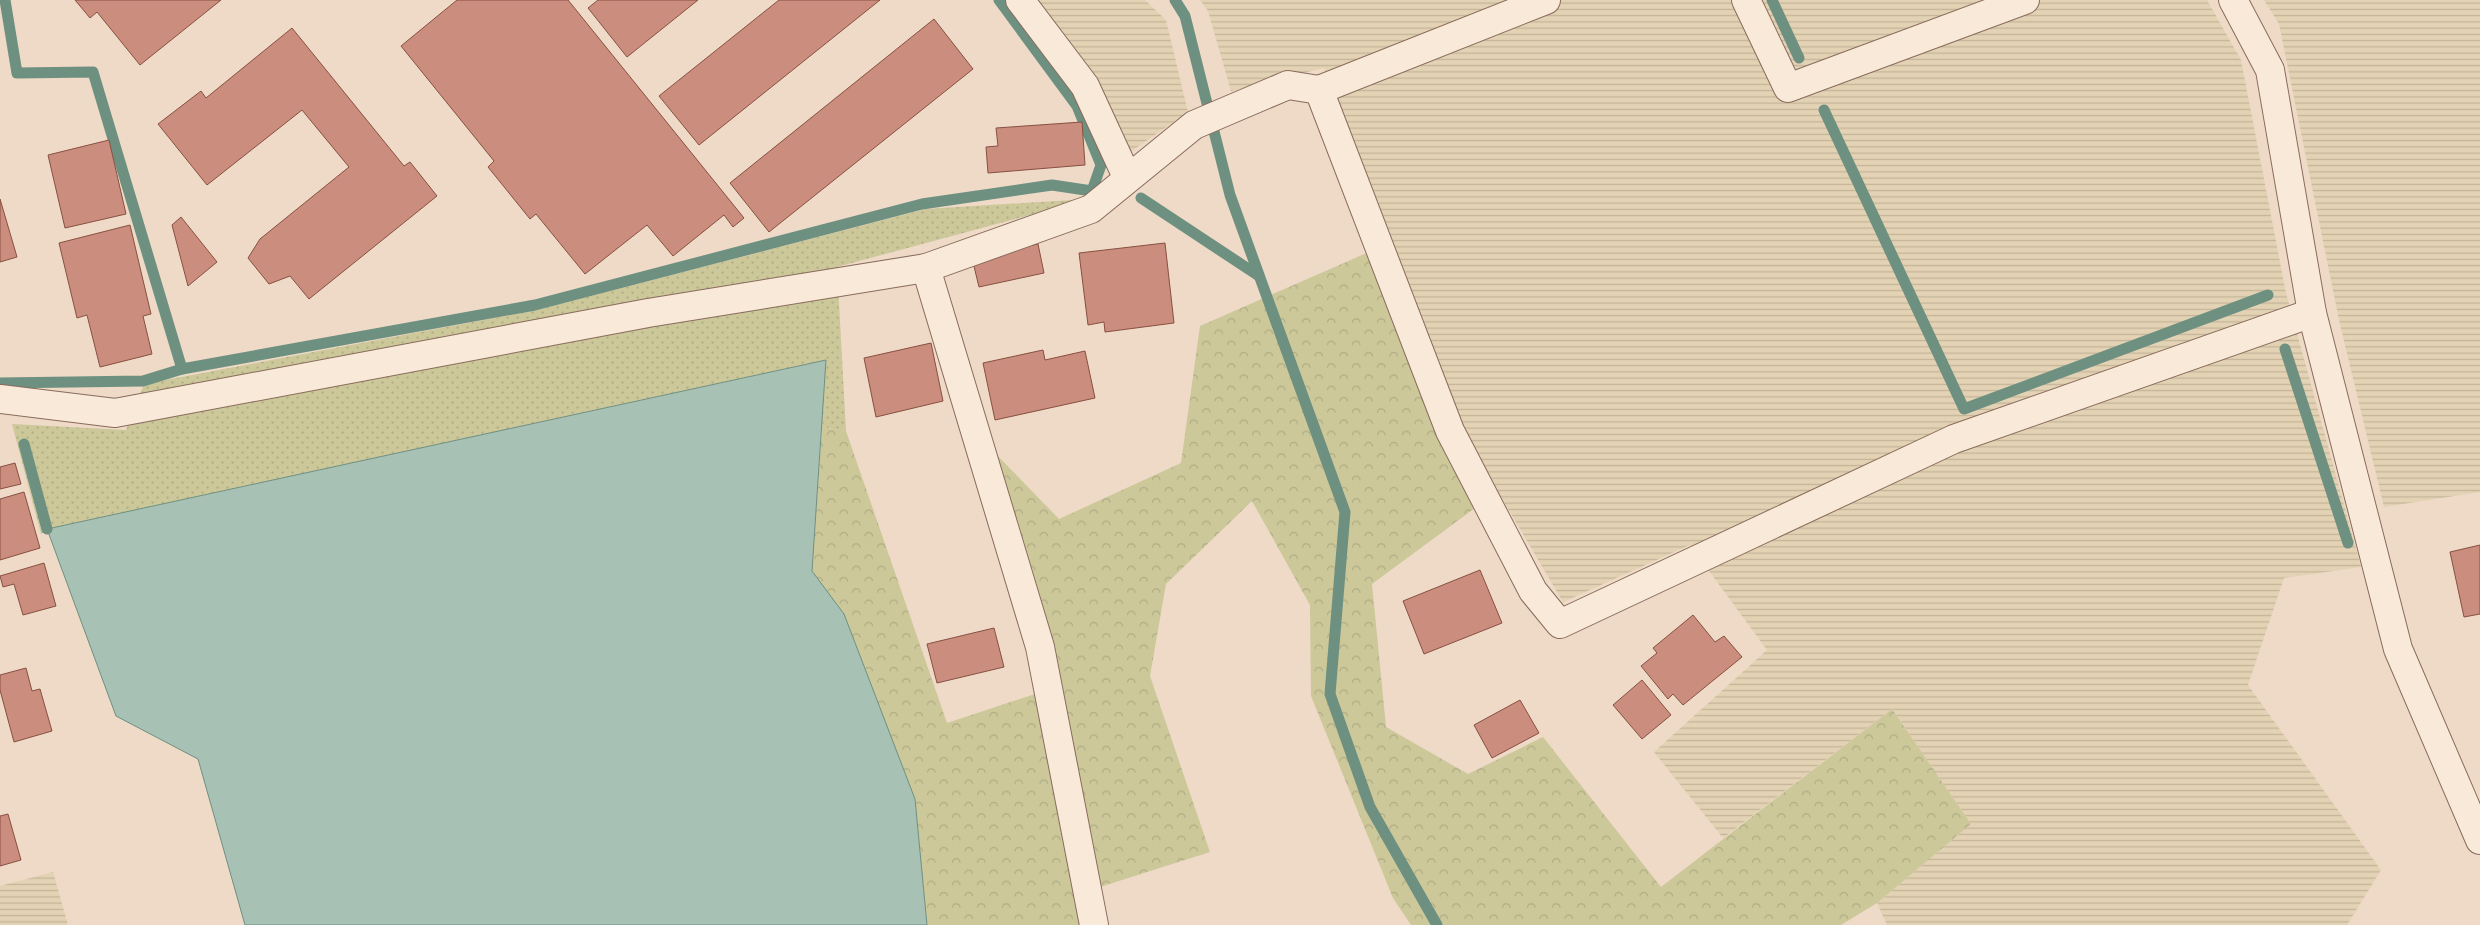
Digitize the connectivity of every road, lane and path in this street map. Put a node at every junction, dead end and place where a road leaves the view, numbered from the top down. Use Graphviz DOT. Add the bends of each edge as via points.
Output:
graph roads {
  1 [pos="1020,0"];
  2 [pos="1546,0"];
  3 [pos="1746,0"];
  4 [pos="2025,0"];
  5 [pos="2233,0"];
  6 [pos="1319,90"];
  7 [pos="1127,177"];
  8 [pos="926,268"];
  9 [pos="2312,313"];
  10 [pos="0,399"];
  11 [pos="2480,840"];
  12 [pos="1094,925"];
  1 -- 7 [label="street" via="1085,86"];
  2 -- 6 [label="street"];
  3 -- 4 [label="street" via="1788,88"];
  5 -- 9 [label="street" via="2270,70"];
  6 -- 7 [label="street" via="1288,85 1194,125"];
  6 -- 9 [label="street" via="1450,431 1533,591 1560,624 1954,439"];
  7 -- 8 [label="street" via="1091,209"];
  8 -- 10 [label="street" via="648,312 114,414"];
  8 -- 12 [label="street" via="1040,648"];
  9 -- 11 [label="street" via="2398,649"];
}
